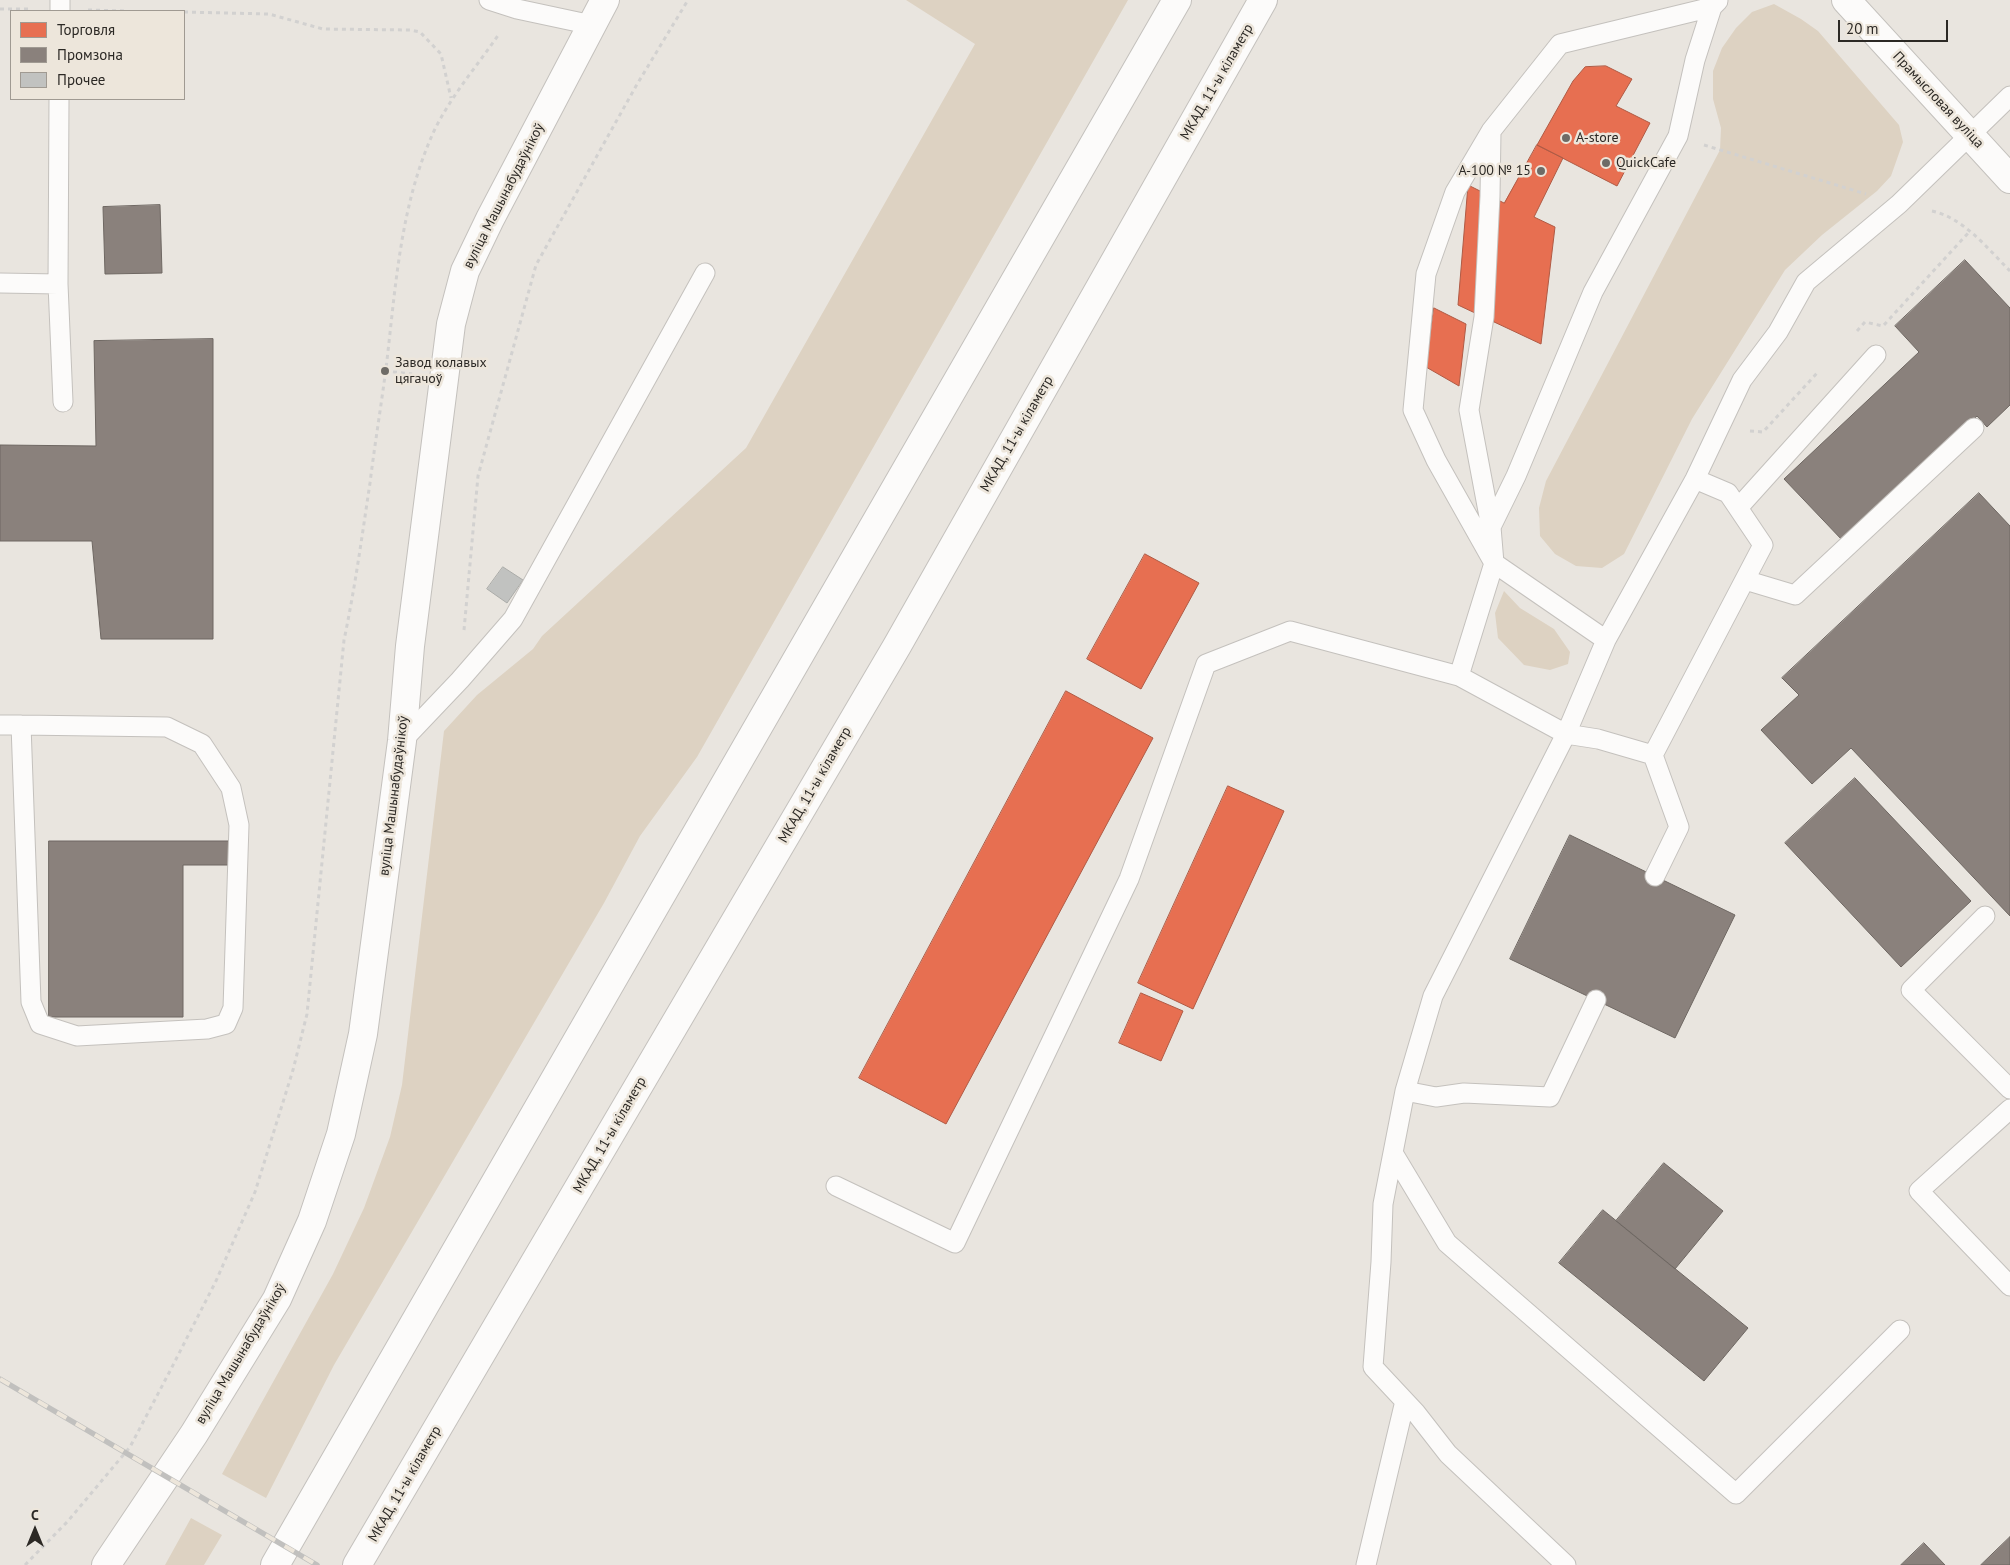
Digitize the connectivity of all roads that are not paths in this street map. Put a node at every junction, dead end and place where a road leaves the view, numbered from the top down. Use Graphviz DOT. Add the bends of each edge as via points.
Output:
graph roads {
  1 [pos="489,0"];
  2 [pos="605,0"];
  3 [pos="1177,0"];
  4 [pos="1263,0"];
  5 [pos="1846,0"];
  6 [pos="1716,3"];
  7 [pos="592,25"];
  8 [pos="2010,96"];
  9 [pos="59,100"];
  10 [pos="1491,131"];
  11 [pos="1969,134"];
  12 [pos="2010,179"];
  13 [pos="705,273"];
  14 [pos="0,283"];
  15 [pos="58,284"];
  16 [pos="1876,355"];
  17 [pos="63,402"];
  18 [pos="1974,428"];
  19 [pos="1695,479"];
  20 [pos="1738,508"];
  21 [pos="1491,527"];
  22 [pos="1494,564"];
  23 [pos="1745,580"];
  24 [pos="1606,640"];
  25 [pos="1459,676"];
  26 [pos="0,725"];
  27 [pos="21,725"];
  28 [pos="1566,734"];
  29 [pos="402,741"];
  30 [pos="1653,755"];
  31 [pos="1655,876"];
  32 [pos="1985,916"];
  33 [pos="1596,1000"];
  34 [pos="2010,1089"];
  35 [pos="1405,1091"];
  36 [pos="2010,1109"];
  37 [pos="1393,1153"];
  38 [pos="836,1186"];
  39 [pos="2010,1286"];
  40 [pos="1900,1330"];
  41 [pos="1405,1401"];
  42 [pos="106,1565"];
  43 [pos="275,1565"];
  44 [pos="357,1565"];
  45 [pos="1366,1565"];
  46 [pos="1566,1565"];
  1 -- 7 [label="lane"];
  2 -- 7 [label="main road, вуліца Машынабудаўнікоў"];
  3 -- 43 [label="main road"];
  4 -- 44 [label="main road, МКАД, 11-ы кіламетр" via="897,646"];
  5 -- 11 [label="main road, Прамысловая вуліца"];
  6 -- 10 [label="lane" via="1560,44"];
  6 -- 21 [label="lane" via="1695,60 1678,136 1593,292 1516,476"];
  7 -- 29 [label="main road, вуліца Машынабудаўнікоў" via="482,236 465,271 455,306 410,646"];
  8 -- 11 [label="lane"];
  9 -- 15 [label="lane"];
  10 -- 21 [label="lane" via="1484,317 1469,410"];
  10 -- 22 [label="lane" via="1455,192 1426,274 1413,410 1436,460"];
  11 -- 12 [label="main road, Прамысловая вуліца"];
  11 -- 19 [label="lane" via="1898,204 1806,282 1778,332 1742,380"];
  13 -- 29 [label="lane" via="513,619"];
  14 -- 15 [label="lane"];
  15 -- 17 [label="lane"];
  16 -- 20 [label="lane"];
  18 -- 23 [label="lane" via="1795,595"];
  19 -- 20 [label="lane" via="1728,493"];
  19 -- 24 [label="lane"];
  20 -- 23 [label="lane" via="1763,545"];
  21 -- 22 [label="lane"];
  22 -- 24 [label="lane"];
  22 -- 25 [label="lane"];
  23 -- 30 [label="lane"];
  24 -- 28 [label="lane"];
  25 -- 28 [label="lane"];
  25 -- 38 [label="lane" via="1290,631 1206,664 1129,879 956,1244"];
  26 -- 27 [label="lane"];
  27 -- 27 [label="lane" via="167,727 202,744 231,788 239,825 233,1008 226,1024 207,1029 77,1036 40,1024 30,1002"];
  28 -- 30 [label="lane" via="1598,739"];
  28 -- 35 [label="lane" via="1433,996"];
  29 -- 42 [label="main road, вуліца Машынабудаўнікоў" via="363,1034 341,1134 312,1221 276,1299 194,1434"];
  30 -- 31 [label="lane" via="1679,827"];
  32 -- 34 [label="lane" via="1911,990"];
  33 -- 35 [label="lane" via="1550,1097 1464,1092 1436,1097"];
  35 -- 37 [label="lane"];
  36 -- 39 [label="lane" via="1919,1191"];
  37 -- 40 [label="lane" via="1447,1244 1736,1494"];
  37 -- 41 [label="lane" via="1383,1204 1374,1368"];
  41 -- 45 [label="lane"];
  41 -- 46 [label="lane" via="1448,1454"];
}
